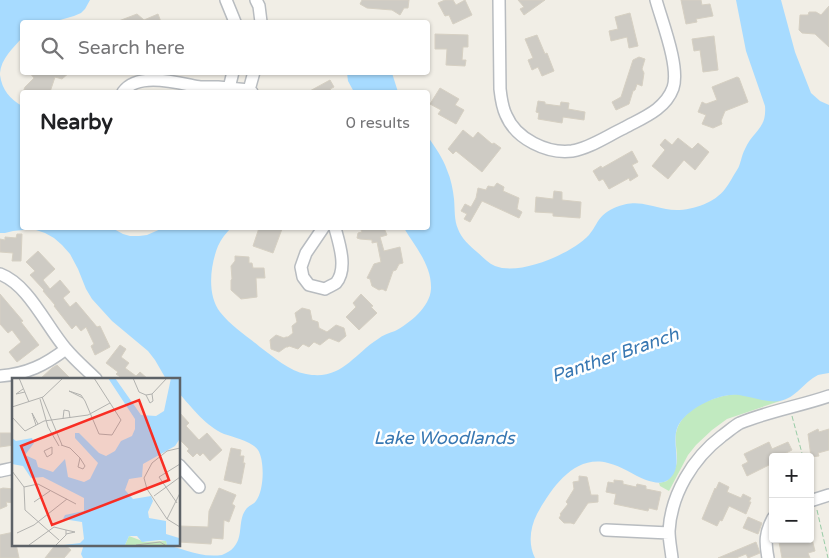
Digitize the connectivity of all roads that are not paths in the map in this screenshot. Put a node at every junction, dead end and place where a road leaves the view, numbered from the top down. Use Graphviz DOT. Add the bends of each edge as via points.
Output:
graph roads {
  1 [pos="226,0"];
  2 [pos="256,0"];
  3 [pos="499,0"];
  4 [pos="656,0"];
  5 [pos="234,20"];
  6 [pos="261,20"];
  7 [pos="232,75"];
  8 [pos="254,75"];
  9 [pos="229,88"];
  10 [pos="125,90"];
  11 [pos="197,90"];
  12 [pos="244,90"];
  13 [pos="251,90"];
  14 [pos="322,230"];
  15 [pos="336,230"];
  16 [pos="0,274"];
  17 [pos="66,349"];
  18 [pos="0,376"];
  19 [pos="95,378"];
  20 [pos="829,396"];
  21 [pos="180,466"];
  22 [pos="199,487"];
  23 [pos="829,495"];
  24 [pos="814,499"];
  25 [pos="769,526"];
  26 [pos="606,530"];
  27 [pos="669,532"];
  28 [pos="672,558"];
  29 [pos="768,558"];
  1 -- 5 [label="street"];
  2 -- 6 [label="street"];
  3 -- 4 [label="street" via="500,89 506,116 524,136 540,147 561,151 582,148 648,116 669,96 675,69"];
  7 -- 9 [label="street"];
  8 -- 13 [label="street"];
  9 -- 11 [label="street"];
  9 -- 12 [label="street"];
  10 -- 11 [label="street" via="146,80"];
  14 -- 15 [label="street" via="301,267 309,285 325,289 336,283 341,273 341,249"];
  16 -- 17 [label="street" via="26,294"];
  17 -- 18 [label="street" via="51,361 30,370"];
  17 -- 19 [label="street"];
  20 -- 27 [label="street" via="738,424 713,443 694,464 679,490"];
  21 -- 22 [label="street"];
  23 -- 24 [label="street"];
  25 -- 29 [label="street" via="766,538"];
  26 -- 27 [label="street"];
  27 -- 28 [label="street"];
}
